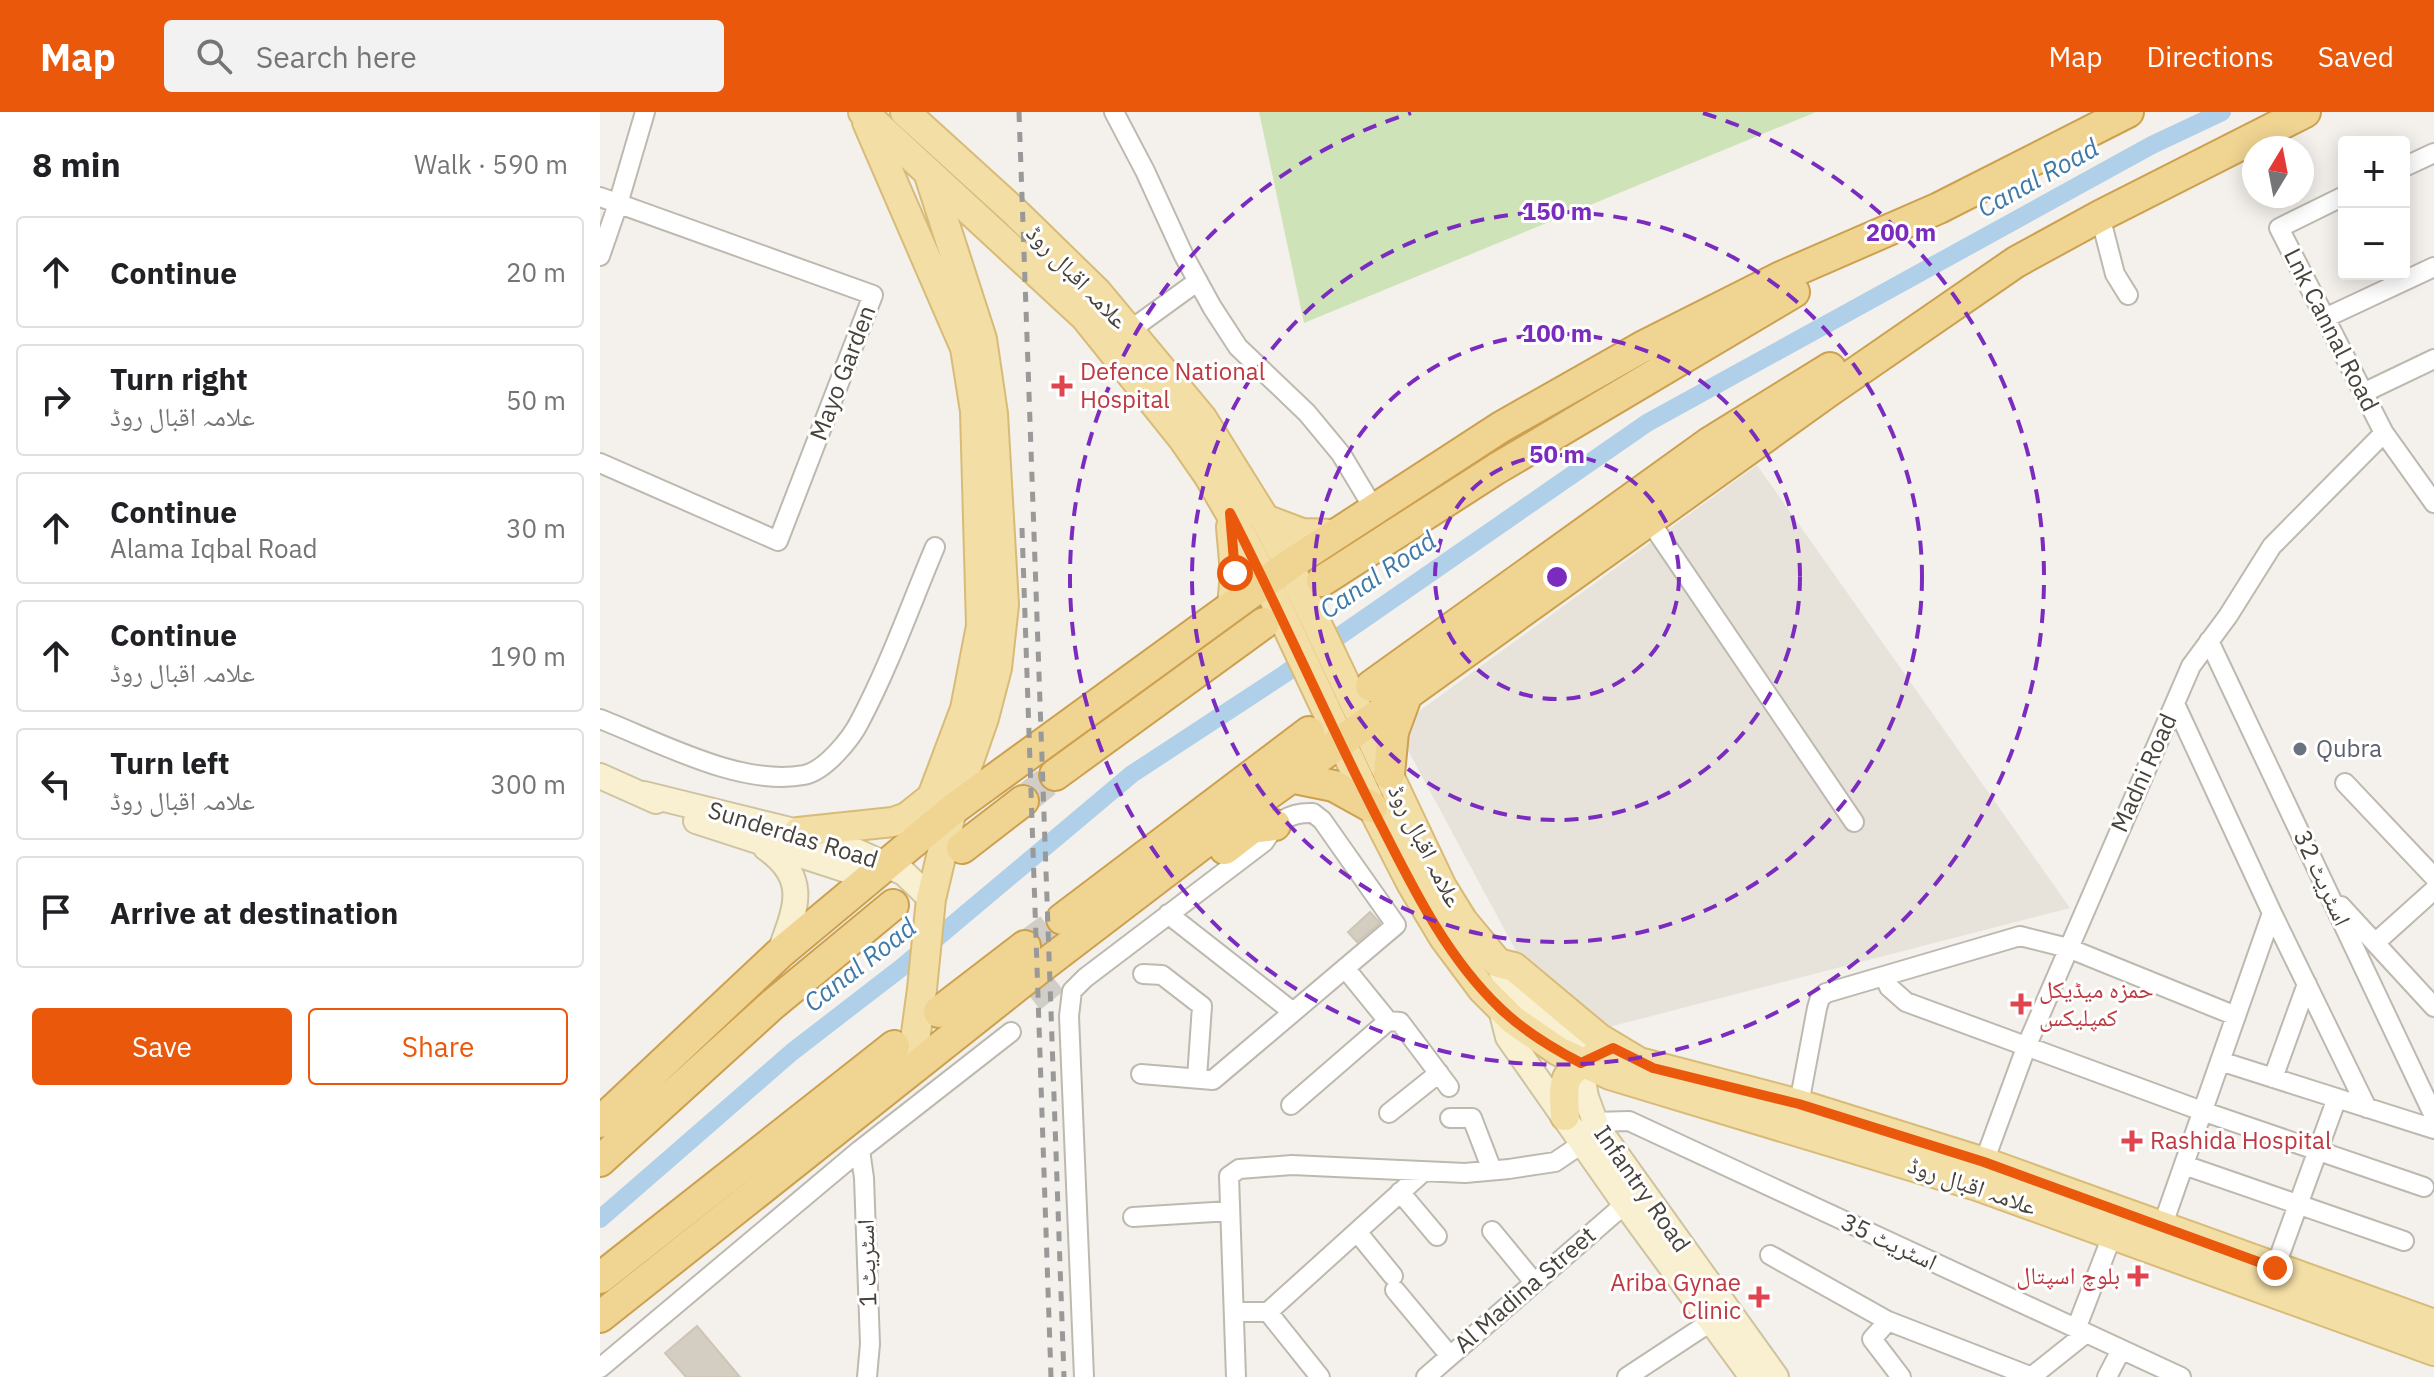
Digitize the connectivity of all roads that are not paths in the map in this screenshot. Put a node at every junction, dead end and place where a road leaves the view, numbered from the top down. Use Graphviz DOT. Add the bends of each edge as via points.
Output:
graph roads {
  1 [pos="645,112"];
  2 [pos="863,112"];
  3 [pos="905,112"];
  4 [pos="1114,112"];
  5 [pos="2128,112"];
  6 [pos="2305,112"];
  7 [pos="950,152"];
  8 [pos="2434,153"];
  9 [pos="2410,164"];
  10 [pos="929,175"];
  11 [pos="600,197"];
  12 [pos="2338,199"];
  13 [pos="618,204"];
  14 [pos="1939,208"];
  15 [pos="2100,216"];
  16 [pos="994,232"];
  17 [pos="955,251"];
  18 [pos="600,256"];
  19 [pos="2016,262"];
  20 [pos="2434,267"];
  21 [pos="1198,281"];
  22 [pos="2128,295"];
  23 [pos="2325,318"];
  24 [pos="1129,331"];
  25 [pos="2434,359"];
  26 [pos="2363,393"];
  27 [pos="2384,433"];
  28 [pos="600,463"];
  29 [pos="2434,503"];
  30 [pos="1374,509"];
  31 [pos="1230,513"];
  32 [pos="1265,519"];
  33 [pos="1649,520"];
  34 [pos="1335,534"];
  35 [pos="935,547"];
  36 [pos="1277,573"];
  37 [pos="1315,595"];
  38 [pos="1232,606"];
  39 [pos="1275,626"];
  40 [pos="2209,641"];
  41 [pos="1371,686"];
  42 [pos="1408,691"];
  43 [pos="2175,704"];
  44 [pos="600,719"];
  45 [pos="1309,732"];
  46 [pos="1351,732"];
  47 [pos="1389,774"];
  48 [pos="1055,775"];
  49 [pos="600,776"];
  50 [pos="1290,777"];
  51 [pos="2345,783"];
  52 [pos="644,794"];
  53 [pos="1023,801"];
  54 [pos="943,803"];
  55 [pos="1372,807"];
  56 [pos="1854,822"];
  57 [pos="1275,825"];
  58 [pos="798,832"];
  59 [pos="754,840"];
  60 [pos="962,848"];
  61 [pos="879,871"];
  62 [pos="2434,877"];
  63 [pos="1411,883"];
  64 [pos="2434,890"];
  65 [pos="2327,891"];
  66 [pos="930,901"];
  67 [pos="1378,901"];
  68 [pos="893,905"];
  69 [pos="2272,913"];
  70 [pos="1168,914"];
  71 [pos="1062,919"];
  72 [pos="2375,943"];
  73 [pos="1025,946"];
  74 [pos="2068,948"];
  75 [pos="779,954"];
  76 [pos="1498,963"];
  77 [pos="1345,968"];
  78 [pos="1143,974"];
  79 [pos="1060,975"];
  80 [pos="1884,976"];
  81 [pos="2307,984"];
  82 [pos="1031,998"];
  83 [pos="931,1000"];
  84 [pos="2434,1007"];
  85 [pos="1501,1009"];
  86 [pos="1293,1012"];
  87 [pos="2236,1016"];
  88 [pos="1388,1021"];
  89 [pos="1011,1032"];
  90 [pos="2027,1045"];
  91 [pos="1613,1048"];
  92 [pos="903,1058"];
  93 [pos="2220,1061"];
  94 [pos="1581,1063"];
  95 [pos="1141,1074"];
  96 [pos="1197,1078"];
  97 [pos="2273,1078"];
  98 [pos="2337,1098"];
  99 [pos="1799,1104"];
  100 [pos="1291,1105"];
  101 [pos="2367,1108"];
  102 [pos="2202,1111"];
  103 [pos="1389,1113"];
  104 [pos="1565,1116"];
  105 [pos="2434,1116"];
  106 [pos="1450,1118"];
  107 [pos="600,1122"];
  108 [pos="2434,1129"];
  109 [pos="1846,1131"];
  110 [pos="1588,1132"];
  111 [pos="860,1150"];
  112 [pos="2317,1150"];
  113 [pos="600,1161"];
  114 [pos="1984,1162"];
  115 [pos="2184,1165"];
  116 [pos="1492,1170"];
  117 [pos="1423,1172"];
  118 [pos="2424,1187"];
  119 [pos="1400,1192"];
  120 [pos="2297,1203"];
  121 [pos="1625,1204"];
  122 [pos="1230,1211"];
  123 [pos="1133,1217"];
  124 [pos="2162,1227"];
  125 [pos="1492,1231"];
  126 [pos="1358,1233"];
  127 [pos="1437,1236"];
  128 [pos="2112,1236"];
  129 [pos="2404,1241"];
  130 [pos="1770,1255"];
  131 [pos="2225,1263"];
  132 [pos="2275,1268"];
  133 [pos="600,1278"];
  134 [pos="1534,1282"];
  135 [pos="1234,1312"];
  136 [pos="1268,1312"];
  137 [pos="600,1317"];
  138 [pos="2432,1318"];
  139 [pos="1712,1321"];
  140 [pos="1888,1321"];
  141 [pos="600,1324"];
  142 [pos="2081,1332"];
  143 [pos="1742,1346"];
  144 [pos="2121,1350"];
  145 [pos="2434,1351"];
  146 [pos="1450,1356"];
  147 [pos="600,1368"];
  148 [pos="867,1377"];
  149 [pos="1084,1377"];
  150 [pos="1236,1377"];
  151 [pos="1320,1377"];
  152 [pos="1426,1377"];
  153 [pos="1627,1377"];
  154 [pos="1752,1377"];
  155 [pos="1776,1377"];
  156 [pos="1901,1377"];
  157 [pos="2031,1377"];
  158 [pos="2107,1377"];
  159 [pos="2181,1377"];
  1 -- 13 [label="street"];
  2 -- 10 [label="main road, علامہ اقبال روڈ"];
  2 -- 54 [label="main road" via="965,348 975,411 981,626"];
  3 -- 7 [label="main road, علامہ اقبال روڈ"];
  4 -- 21 [label="street"];
  5 -- 14 [label="highway"];
  6 -- 15 [label="highway"];
  7 -- 10 [label="main road"];
  7 -- 24 [label="main road, علامہ اقبال روڈ" via="1097,292"];
  8 -- 9 [label="street"];
  10 -- 16 [label="main road, علامہ اقبال روڈ"];
  10 -- 17 [label="main road"];
  11 -- 13 [label="street, Mayo Garden"];
  12 -- 23 [label="street, Lnk Cannal Road" via="2279,228"];
  13 -- 18 [label="street"];
  13 -- 28 [label="street, Mayo Garden" via="873,295 778,541"];
  14 -- 30 [label="highway" via="1783,276 1642,347 1501,427"];
  14 -- 37 [label="highway" via="1509,460"];
  15 -- 19 [label="highway"];
  15 -- 22 [label="street" via="2115,274"];
  16 -- 17 [label="main road" via="965,231"];
  16 -- 31 [label="main road, علامہ اقبال روڈ" via="1085,317 1183,439"];
  17 -- 54 [label="main road" via="982,339 993,414 1004,605 997,668 984,718"];
  19 -- 33 [label="highway"];
  19 -- 41 [label="highway" via="1709,443"];
  20 -- 23 [label="street"];
  21 -- 24 [label="street"];
  21 -- 30 [label="street" via="1238,347 1307,413 1341,454"];
  23 -- 26 [label="street, Lnk Cannal Road"];
  24 -- 32 [label="main road, علامہ اقبال روڈ" via="1202,418"];
  25 -- 26 [label="street"];
  26 -- 27 [label="street, Lnk Cannal Road"];
  27 -- 29 [label="street, Lnk Cannal Road"];
  27 -- 40 [label="street, Madni Road" via="2272,546"];
  30 -- 34 [label="highway"];
  31 -- 36 [label="main road, علامہ اقبال روڈ"];
  31 -- 38 [label="main road"];
  32 -- 34 [label="main road" via="1302,533"];
  32 -- 36 [label="main road, علامہ اقبال روڈ"];
  33 -- 42 [label="highway"];
  33 -- 56 [label="street"];
  34 -- 36 [label="highway"];
  35 -- 44 [label="street" via="859,723 836,755 807,775 763,776 716,764"];
  36 -- 37 [label="main road, علامہ اقبال روڈ"];
  36 -- 38 [label="highway"];
  36 -- 39 [label="main road, علامہ اقبال روڈ"];
  37 -- 46 [label="main road, علامہ اقبال روڈ"];
  38 -- 54 [label="highway"];
  39 -- 46 [label="main road, علامہ اقبال روڈ" via="1317,693"];
  39 -- 48 [label="highway"];
  40 -- 43 [label="street, Madni Road"];
  40 -- 65 [label="street, اسٹریٹ 32"];
  42 -- 46 [label="highway"];
  42 -- 47 [label="highway" via="1393,732"];
  43 -- 69 [label="street"];
  43 -- 74 [label="street, Madni Road"];
  45 -- 71 [label="highway"];
  46 -- 47 [label="main road, علامہ اقبال روڈ"];
  46 -- 50 [label="highway"];
  46 -- 55 [label="main road, علامہ اقبال روڈ"];
  47 -- 76 [label="main road, علامہ اقبال روڈ" via="1442,887"];
  49 -- 52 [label="main road, Sunderdas Road"];
  50 -- 55 [label="highway" via="1334,786"];
  50 -- 92 [label="highway" via="1036,971"];
  51 -- 62 [label="street"];
  52 -- 58 [label="main road, Sunderdas Road"];
  52 -- 59 [label="main road, Sunderdas Road" via="688,818"];
  53 -- 60 [label="highway"];
  54 -- 58 [label="main road" via="893,822"];
  54 -- 61 [label="highway" via="915,842"];
  54 -- 66 [label="main road"];
  55 -- 63 [label="main road, علامہ اقبال روڈ"];
  57 -- 67 [label="street" via="1313,813"];
  57 -- 70 [label="street" via="1264,842"];
  57 -- 79 [label="highway" via="1252,828"];
  58 -- 61 [label="main road, Sunderdas Road"];
  59 -- 61 [label="main road, Sunderdas Road"];
  59 -- 75 [label="main road" via="787,865 796,884 792,919"];
  61 -- 66 [label="main road, Sunderdas Road" via="912,878"];
  61 -- 75 [label="highway"];
  63 -- 67 [label="street"];
  63 -- 85 [label="main road, علامہ اقبال روڈ" via="1444,938"];
  64 -- 72 [label="street"];
  65 -- 72 [label="street"];
  65 -- 105 [label="street, اسٹریٹ 32"];
  66 -- 83 [label="main road"];
  67 -- 77 [label="street" via="1396,925"];
  68 -- 113 [label="highway" via="772,1005"];
  69 -- 81 [label="street"];
  69 -- 87 [label="street"];
  70 -- 86 [label="street"];
  70 -- 149 [label="street" via="1072,991"];
  72 -- 84 [label="street"];
  73 -- 83 [label="highway"];
  74 -- 80 [label="street" via="2020,936"];
  74 -- 87 [label="street"];
  74 -- 90 [label="street, Madni Road"];
  75 -- 107 [label="highway"];
  76 -- 91 [label="main road, علامہ اقبال روڈ" via="1514,967"];
  76 -- 94 [label="main road, Infantry Road" via="1503,979 1576,1041"];
  77 -- 86 [label="street"];
  77 -- 88 [label="street"];
  78 -- 96 [label="street" via="1162,975 1202,1006"];
  80 -- 90 [label="street" via="1906,1002"];
  80 -- 99 [label="street" via="1820,998"];
  81 -- 97 [label="street"];
  81 -- 101 [label="street"];
  82 -- 141 [label="highway" via="692,1260"];
  83 -- 92 [label="main road"];
  85 -- 94 [label="main road, علامہ اقبال روڈ"];
  85 -- 104 [label="main road, Infantry Road" via="1508,1037"];
  86 -- 96 [label="street" via="1213,1080"];
  87 -- 93 [label="street"];
  88 -- 100 [label="street"];
  88 -- 103 [label="street" via="1400,1022 1444,1080"];
  89 -- 111 [label="street"];
  90 -- 102 [label="street"];
  90 -- 114 [label="street, Madni Road"];
  91 -- 94 [label="main road"];
  91 -- 99 [label="main road, علامہ اقبال روڈ" via="1653,1068"];
  92 -- 133 [label="highway"];
  92 -- 137 [label="highway"];
  93 -- 97 [label="street"];
  93 -- 102 [label="street"];
  94 -- 104 [label="main road" via="1565,1079"];
  94 -- 109 [label="main road, علامہ اقبال روڈ" via="1625,1080"];
  94 -- 110 [label="main road, Infantry Road"];
  95 -- 96 [label="street"];
  97 -- 98 [label="street"];
  98 -- 101 [label="street"];
  98 -- 112 [label="street"];
  99 -- 109 [label="main road, علامہ اقبال روڈ"];
  101 -- 108 [label="street"];
  102 -- 112 [label="street"];
  102 -- 115 [label="street"];
  104 -- 110 [label="main road, Infantry Road"];
  106 -- 116 [label="street" via="1472,1118"];
  109 -- 114 [label="main road, علامہ اقبال روڈ"];
  109 -- 128 [label="main road, علامہ اقبال روڈ"];
  110 -- 116 [label="street" via="1555,1162"];
  110 -- 121 [label="main road, Infantry Road"];
  110 -- 142 [label="street, اسٹریٹ 35" via="1629,1121"];
  110 -- 143 [label="main road, Infantry Road" via="1636,1185"];
  111 -- 147 [label="street"];
  111 -- 148 [label="street, اسٹریٹ 1" via="870,1344"];
  112 -- 118 [label="street"];
  112 -- 120 [label="street"];
  114 -- 124 [label="main road, علامہ اقبال روڈ"];
  115 -- 120 [label="street"];
  115 -- 124 [label="street"];
  116 -- 117 [label="street"];
  117 -- 119 [label="street"];
  117 -- 122 [label="street" via="1292,1165 1239,1169 1229,1176"];
  119 -- 126 [label="street"];
  119 -- 127 [label="street"];
  120 -- 129 [label="street"];
  120 -- 132 [label="street"];
  121 -- 134 [label="street, Al Madina Street"];
  121 -- 139 [label="main road, Infantry Road"];
  122 -- 123 [label="street"];
  122 -- 135 [label="street"];
  124 -- 131 [label="main road, علامہ اقبال روڈ"];
  125 -- 134 [label="street"];
  126 -- 136 [label="street"];
  126 -- 146 [label="street"];
  128 -- 131 [label="main road, علامہ اقبال روڈ"];
  128 -- 142 [label="street"];
  130 -- 140 [label="street"];
  131 -- 132 [label="main road, علامہ اقبال روڈ"];
  131 -- 145 [label="main road, علامہ اقبال روڈ"];
  132 -- 138 [label="main road, علامہ اقبال روڈ"];
  134 -- 146 [label="street, Al Madina Street"];
  135 -- 136 [label="street"];
  135 -- 150 [label="street"];
  136 -- 151 [label="street"];
  139 -- 143 [label="main road, Infantry Road"];
  139 -- 153 [label="street"];
  140 -- 156 [label="street" via="1872,1339"];
  140 -- 157 [label="street"];
  142 -- 144 [label="street, اسٹریٹ 35"];
  142 -- 157 [label="street"];
  143 -- 154 [label="main road, Infantry Road"];
  143 -- 155 [label="main road, Infantry Road"];
  144 -- 158 [label="street"];
  144 -- 159 [label="street, اسٹریٹ 35"];
  146 -- 152 [label="street, Al Madina Street"];
}
